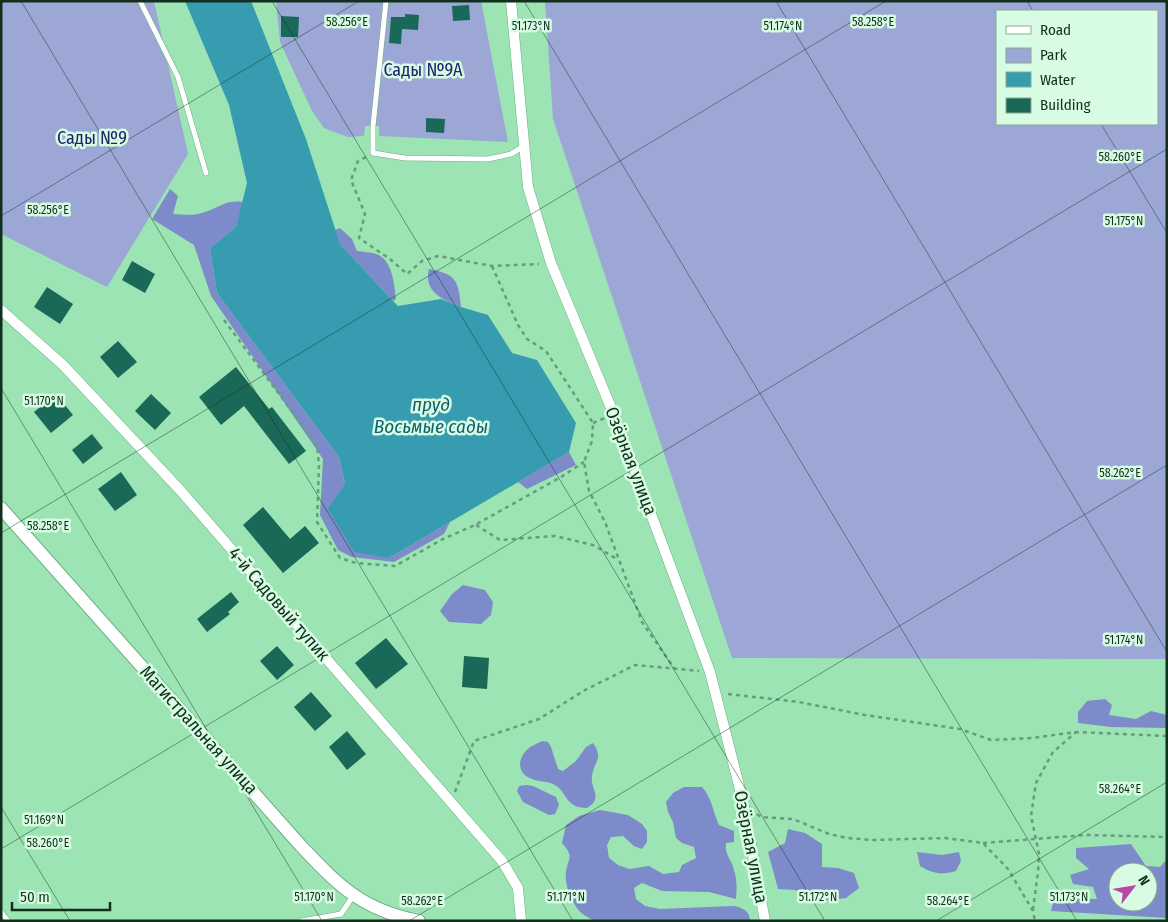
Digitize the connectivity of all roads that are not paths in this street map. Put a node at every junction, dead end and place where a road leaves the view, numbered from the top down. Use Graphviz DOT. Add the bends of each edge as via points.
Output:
graph roads {
  1 [pos="140,1"];
  2 [pos="386,1"];
  3 [pos="511,1"];
  4 [pos="524,146"];
  5 [pos="206,173"];
  6 [pos="1,310"];
  7 [pos="1,508"];
  8 [pos="353,896"];
  9 [pos="1,912"];
  10 [pos="8,921"];
  11 [pos="301,921"];
  12 [pos="419,921"];
  13 [pos="521,921"];
  14 [pos="765,921"];
  1 -- 5 [label="lane" via="178,77"];
  2 -- 4 [label="lane" via="373,153 405,158 488,159 511,154"];
  3 -- 4 [label="street, Озёрная улица"];
  4 -- 14 [label="street, Озёрная улица" via="528,188 551,263 614,416 710,672 743,801"];
  6 -- 13 [label="street, 4-й Садовый тупик" via="63,365 180,490 502,861 518,888"];
  7 -- 8 [label="street, Магистральная улица" via="301,846"];
  8 -- 11 [label="lane" via="341,914"];
  8 -- 12 [label="street, Магистральная улица" via="374,908"];
  9 -- 10 [label="lane"];
}
